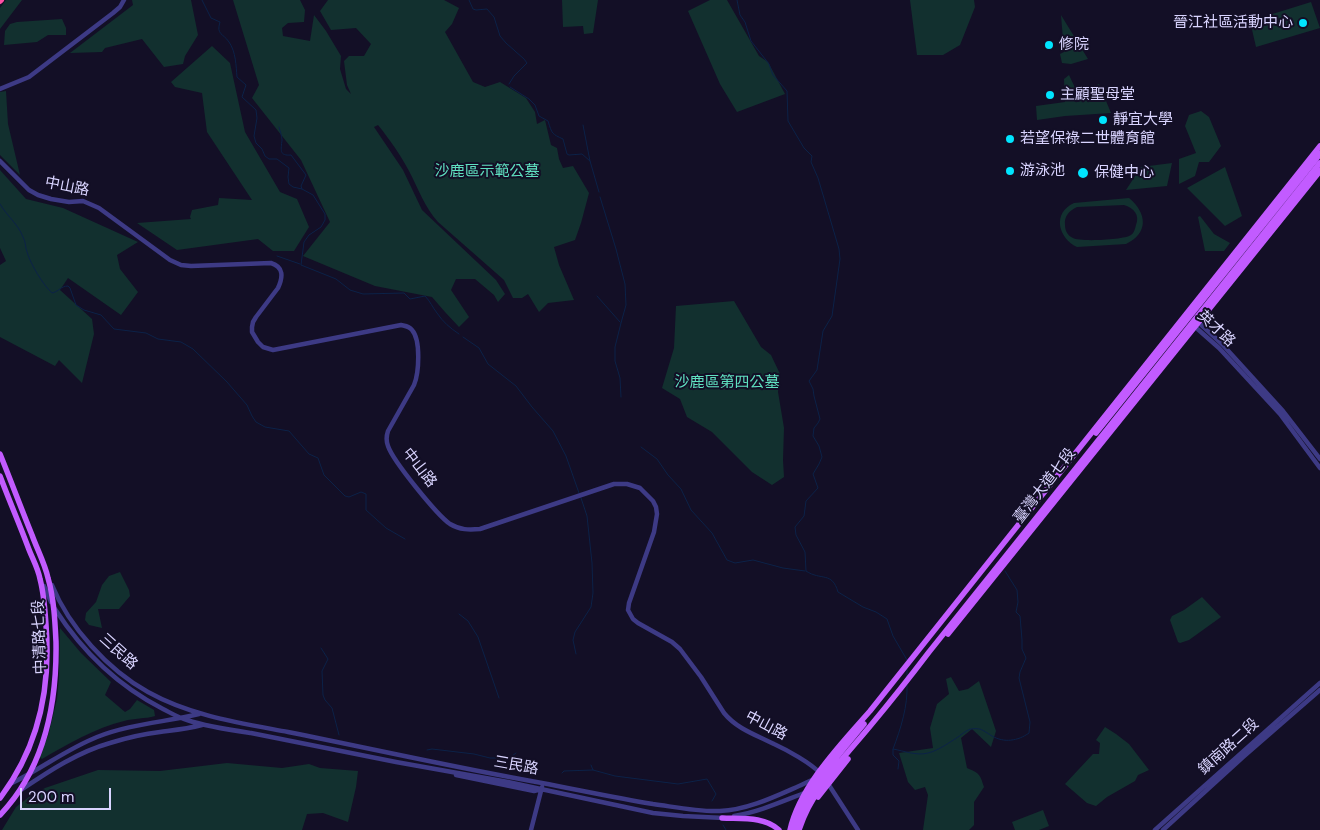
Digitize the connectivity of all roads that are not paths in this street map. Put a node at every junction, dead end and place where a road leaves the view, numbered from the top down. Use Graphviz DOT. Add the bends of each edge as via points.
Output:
graph roads {
  1 [pos="124,0"];
  2 [pos="0,89"];
  3 [pos="1320,146"];
  4 [pos="1320,154"];
  5 [pos="0,161"];
  6 [pos="1320,163"];
  7 [pos="1320,171"];
  8 [pos="1192,319"];
  9 [pos="0,454"];
  10 [pos="1320,459"];
  11 [pos="1320,468"];
  12 [pos="0,476"];
  13 [pos="48,577"];
  14 [pos="40,578"];
  15 [pos="54,608"];
  16 [pos="904,674"];
  17 [pos="1320,683"];
  18 [pos="1320,690"];
  19 [pos="870,710"];
  20 [pos="201,714"];
  21 [pos="182,718"];
  22 [pos="203,724"];
  23 [pos="397,755"];
  24 [pos="396,762"];
  25 [pos="30,774"];
  26 [pos="823,778"];
  27 [pos="812,780"];
  28 [pos="12,783"];
  29 [pos="542,783"];
  30 [pos="821,787"];
  31 [pos="542,789"];
  32 [pos="20,790"];
  33 [pos="814,790"];
  34 [pos="807,792"];
  35 [pos="0,798"];
  36 [pos="622,799"];
  37 [pos="621,806"];
  38 [pos="701,810"];
  39 [pos="0,816"];
  40 [pos="701,817"];
  41 [pos="722,818"];
  42 [pos="531,830"];
  43 [pos="779,830"];
  44 [pos="790,830"];
  45 [pos="794,830"];
  46 [pos="801,830"];
  47 [pos="858,830"];
  48 [pos="1155,830"];
  49 [pos="1163,830"];
  1 -- 2 [label="street" via="113,13 29,77"];
  3 -- 8 [label="main road, 臺灣大道七段"];
  4 -- 8 [label="main road, 臺灣大道七段"];
  5 -- 26 [label="street, 中山路" via="29,190 52,199 92,204 177,264 271,263 278,266 282,278 278,288 253,322 252,332 263,347 274,350 401,325 410,328 416,336 419,357 417,378 386,440 403,471 452,524 468,530 480,529 614,484 640,488 653,502 657,514 654,532 629,603 630,614 638,623 680,649 730,720 776,745"];
  6 -- 8 [label="main road, 臺灣大道七段"];
  7 -- 8 [label="main road, 臺灣大道七段" via="1232,282"];
  8 -- 10 [label="street, 英才路" via="1222,344 1283,411"];
  8 -- 11 [label="street, 英才路" via="1280,414"];
  8 -- 16 [label="main road, 臺灣大道七段"];
  8 -- 19 [label="main road, 臺灣大道七段"];
  8 -- 26 [label="main road, 臺灣大道七段"];
  9 -- 13 [label="main road, 中清路七段"];
  12 -- 14 [label="main road, 中清路七段"];
  13 -- 15 [label="main road, 中清路七段"];
  13 -- 20 [label="street, 三民路" via="74,624 116,669 146,691"];
  14 -- 15 [label="street, 三民路"];
  14 -- 28 [label="main road, 中清路七段" via="48,647 45,694 32,742"];
  15 -- 21 [label="street, 三民路" via="81,645 107,671 138,695"];
  15 -- 25 [label="main road, 中清路七段" via="56,658 53,702"];
  16 -- 19 [label="main road, 臺灣大道七段"];
  16 -- 26 [label="main road, 臺灣大道七段"];
  17 -- 48 [label="street, 鎮南路二段"];
  18 -- 49 [label="street, 鎮南路二段"];
  19 -- 26 [label="main road, 臺灣大道七段"];
  20 -- 21 [label="street, 三民路"];
  20 -- 23 [label="street, 三民路"];
  21 -- 22 [label="street, 三民路"];
  21 -- 25 [label="street, 三民路" via="97,737"];
  22 -- 24 [label="street, 三民路"];
  22 -- 32 [label="street, 三民路" via="109,743 54,768"];
  23 -- 24 [label="street"];
  23 -- 29 [label="street, 三民路"];
  24 -- 31 [label="street, 三民路"];
  25 -- 28 [label="street, 三民路"];
  25 -- 32 [label="main road, 中清路七段"];
  26 -- 27 [label="main road, 臺灣大道七段"];
  26 -- 30 [label="main road, 臺灣大道七段"];
  26 -- 33 [label="main road, 臺灣大道七段"];
  26 -- 46 [label="main road, 臺灣大道七段"];
  26 -- 47 [label="street, 中山路"];
  27 -- 34 [label="main road, 臺灣大道七段"];
  27 -- 38 [label="street, 三民路" via="742,808"];
  28 -- 35 [label="main road, 中清路七段"];
  29 -- 31 [label="street"];
  29 -- 36 [label="street, 三民路"];
  30 -- 33 [label="street, 三民路"];
  30 -- 46 [label="main road, 臺灣大道七段" via="806,811"];
  31 -- 37 [label="street, 三民路"];
  31 -- 42 [label="street"];
  32 -- 39 [label="main road, 中清路七段"];
  33 -- 34 [label="street, 三民路"];
  33 -- 45 [label="main road, 臺灣大道七段"];
  34 -- 41 [label="street, 三民路" via="779,804"];
  34 -- 44 [label="main road, 臺灣大道七段" via="797,807"];
  36 -- 37 [label="street"];
  36 -- 38 [label="street, 三民路"];
  37 -- 40 [label="street, 三民路" via="653,813"];
  38 -- 40 [label="street"];
  40 -- 41 [label="street, 三民路"];
  41 -- 43 [label="main road" via="764,821"];
}
